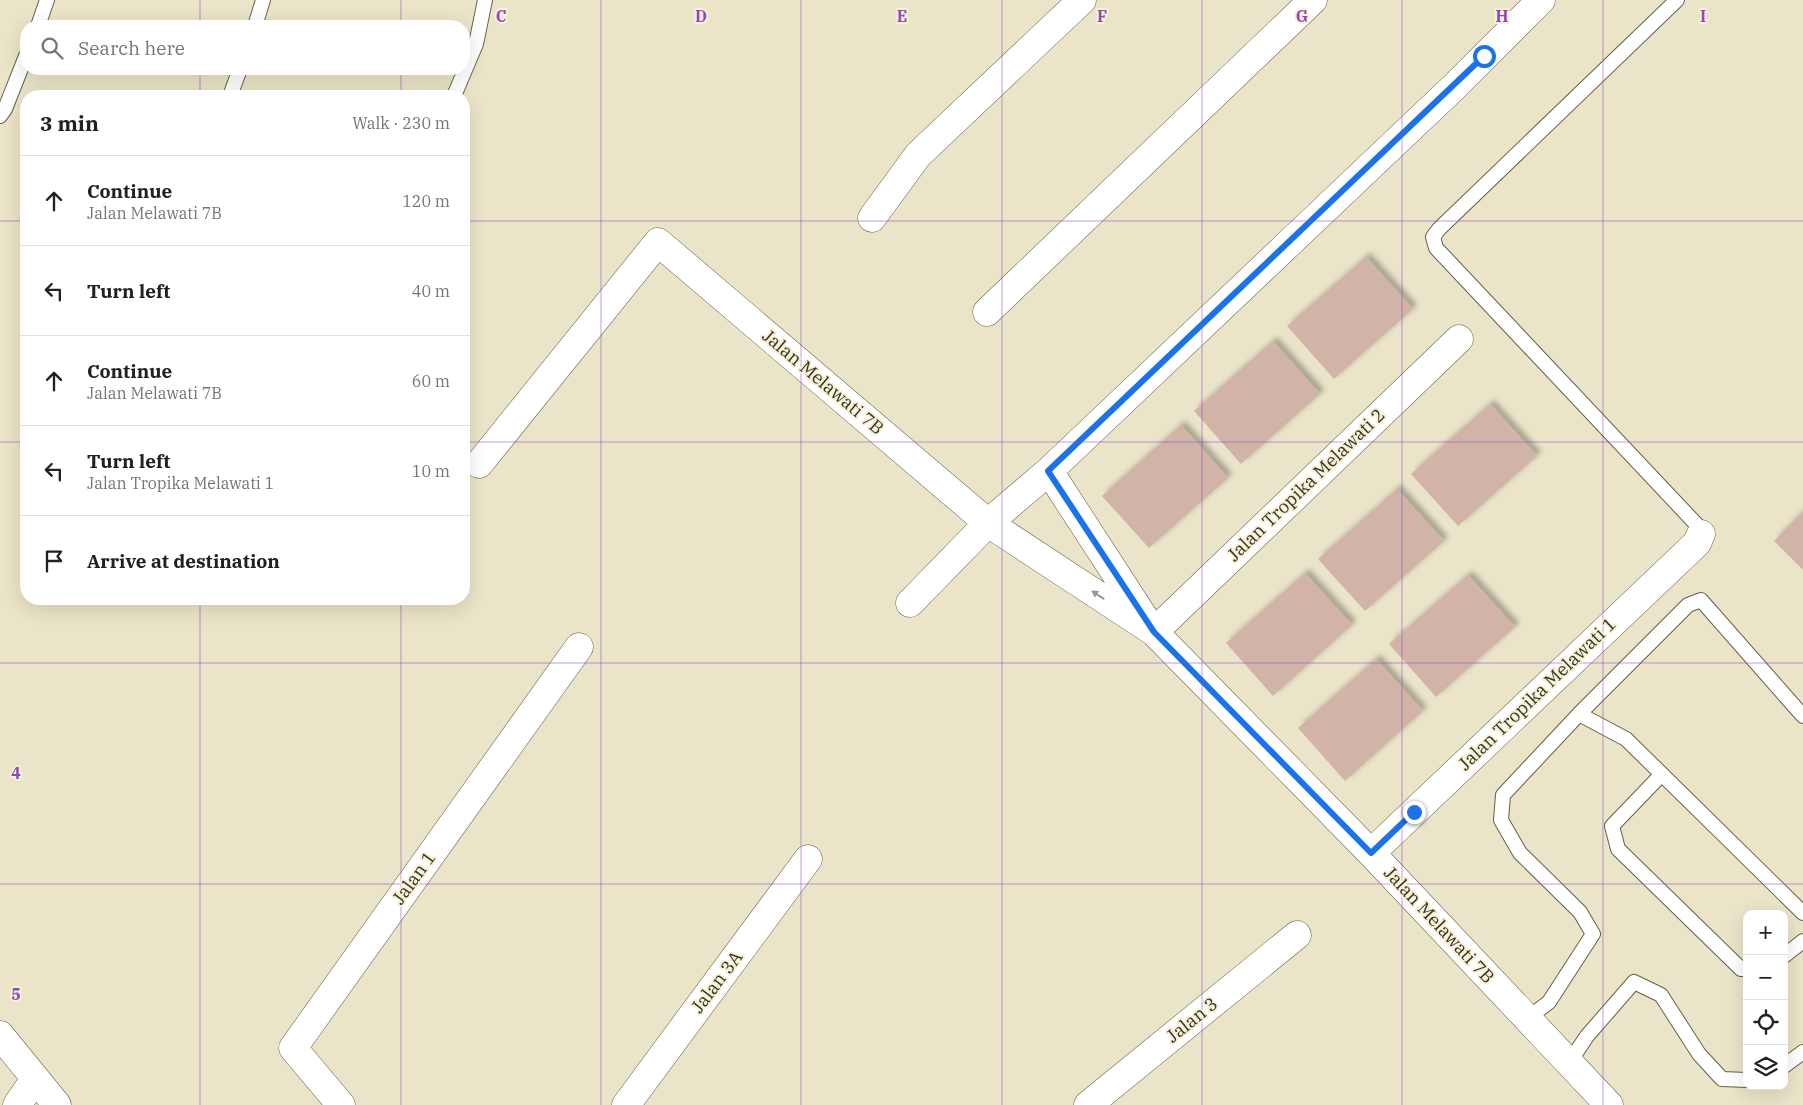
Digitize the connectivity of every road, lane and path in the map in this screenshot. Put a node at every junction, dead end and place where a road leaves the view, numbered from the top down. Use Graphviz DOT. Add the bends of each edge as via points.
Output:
graph roads {
  1 [pos="47,0"];
  2 [pos="263,0"];
  3 [pos="485,0"];
  4 [pos="1082,0"];
  5 [pos="1313,0"];
  6 [pos="1540,0"];
  7 [pos="1677,0"];
  8 [pos="40,20"];
  9 [pos="257,20"];
  10 [pos="470,58"];
  11 [pos="20,71"];
  12 [pos="238,75"];
  13 [pos="463,75"];
  14 [pos="232,90"];
  15 [pos="457,90"];
  16 [pos="0,116"];
  17 [pos="872,218"];
  18 [pos="987,312"];
  19 [pos="1459,339"];
  20 [pos="480,464"];
  21 [pos="1048,471"];
  22 [pos="988,523"];
  23 [pos="1701,534"];
  24 [pos="910,603"];
  25 [pos="1154,632"];
  26 [pos="579,647"];
  27 [pos="1579,714"];
  28 [pos="1803,716"];
  29 [pos="1662,774"];
  30 [pos="1371,853"];
  31 [pos="808,859"];
  32 [pos="1803,913"];
  33 [pos="1296,935"];
  34 [pos="1803,941"];
  35 [pos="1785,955"];
  36 [pos="1743,968"];
  37 [pos="1527,1019"];
  38 [pos="0,1035"];
  39 [pos="1803,1052"];
  40 [pos="1569,1063"];
  41 [pos="1788,1063"];
  42 [pos="35,1079"];
  43 [pos="1743,1080"];
  44 [pos="17,1105"];
  45 [pos="56,1105"];
  46 [pos="341,1105"];
  47 [pos="626,1105"];
  48 [pos="1088,1105"];
  49 [pos="1609,1105"];
  1 -- 8 [label="lane"];
  2 -- 9 [label="lane"];
  3 -- 10 [label="lane"];
  4 -- 17 [label="street" via="918,155"];
  5 -- 18 [label="street"];
  6 -- 21 [label="street" via="1456,85"];
  7 -- 23 [label="lane" via="1433,237 1436,248 1698,526"];
  11 -- 16 [label="lane"];
  12 -- 14 [label="lane"];
  13 -- 15 [label="lane"];
  19 -- 25 [label="street, Jalan Tropika Melawati 2"];
  20 -- 22 [label="street, Jalan Melawati 7B" via="658,242"];
  21 -- 22 [label="street"];
  21 -- 25 [label="street"];
  22 -- 24 [label="street"];
  25 -- 22 [label="street, Jalan Melawati 7B, one-way"];
  23 -- 30 [label="street, Jalan Tropika Melawati 1" via="1697,543"];
  25 -- 30 [label="street, Jalan Melawati 7B"];
  26 -- 46 [label="street, Jalan 1" via="293,1048"];
  27 -- 28 [label="lane" via="1688,605 1701,600"];
  27 -- 29 [label="lane" via="1626,739"];
  27 -- 37 [label="lane" via="1503,795 1501,820 1520,853 1580,912 1593,934 1549,1002"];
  29 -- 32 [label="lane"];
  29 -- 36 [label="lane" via="1612,826 1618,849"];
  30 -- 37 [label="street, Jalan Melawati 7B"];
  31 -- 47 [label="street, Jalan 3A"];
  33 -- 48 [label="street, Jalan 3"];
  34 -- 35 [label="lane"];
  37 -- 40 [label="street, Jalan Melawati 7B"];
  38 -- 42 [label="street"];
  39 -- 41 [label="lane"];
  40 -- 43 [label="lane" via="1587,1036 1634,982 1661,995 1698,1054 1722,1079"];
  40 -- 49 [label="street, Jalan Melawati 7B"];
  42 -- 44 [label="street"];
  42 -- 45 [label="street"];
}
